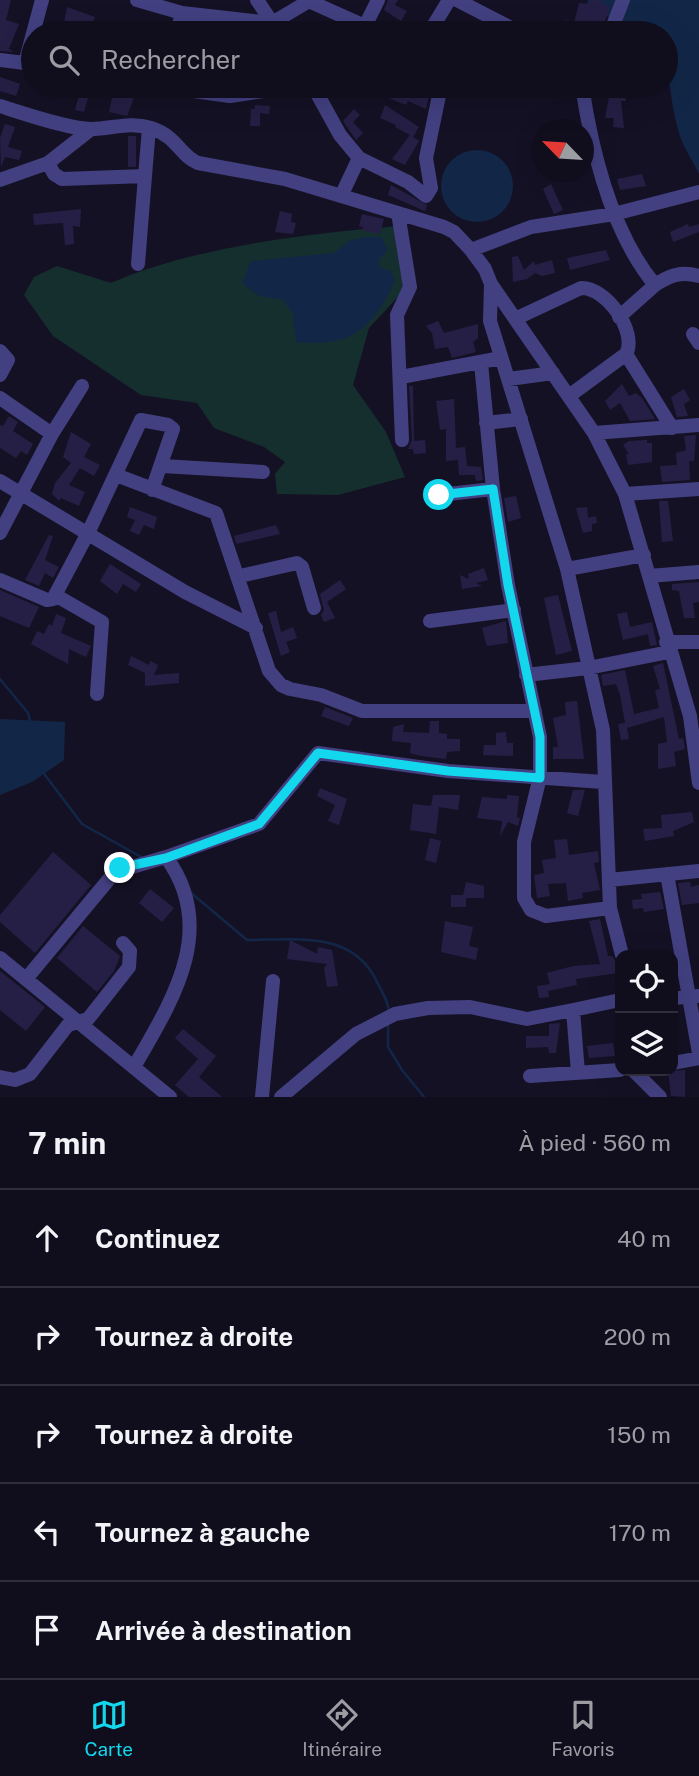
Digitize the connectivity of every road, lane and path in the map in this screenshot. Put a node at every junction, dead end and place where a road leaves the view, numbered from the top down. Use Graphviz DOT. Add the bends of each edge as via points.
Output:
graph roads {
  1 [pos="41,0"];
  2 [pos="137,0"];
  3 [pos="257,0"];
  4 [pos="378,0"];
  5 [pos="449,0"];
  6 [pos="457,0"];
  7 [pos="623,0"];
  8 [pos="309,1"];
  9 [pos="182,13"];
  10 [pos="37,21"];
  11 [pos="180,21"];
  12 [pos="232,21"];
  13 [pos="271,21"];
  14 [pos="285,21"];
  15 [pos="354,21"];
  16 [pos="368,21"];
  17 [pos="436,21"];
  18 [pos="490,21"];
  19 [pos="615,21"];
  20 [pos="0,60"];
  21 [pos="21,62"];
  22 [pos="320,98"];
  23 [pos="438,98"];
  24 [pos="585,98"];
  25 [pos="0,106"];
  26 [pos="149,128"];
  27 [pos="90,130"];
  28 [pos="359,158"];
  29 [pos="48,163"];
  30 [pos="145,176"];
  31 [pos="0,180"];
  32 [pos="699,192"];
  33 [pos="342,194"];
  34 [pos="398,213"];
  35 [pos="614,214"];
  36 [pos="471,250"];
  37 [pos="138,264"];
  38 [pos="699,276"];
  39 [pos="491,284"];
  40 [pos="655,285"];
  41 [pos="619,317"];
  42 [pos="517,318"];
  43 [pos="0,351"];
  44 [pos="625,354"];
  45 [pos="501,358"];
  46 [pos="481,363"];
  47 [pos="553,373"];
  48 [pos="0,375"];
  49 [pos="401,377"];
  50 [pos="509,379"];
  51 [pos="82,386"];
  52 [pos="569,396"];
  53 [pos="0,398"];
  54 [pos="521,419"];
  55 [pos="486,423"];
  56 [pos="699,425"];
  57 [pos="672,428"];
  58 [pos="594,433"];
  59 [pos="52,434"];
  60 [pos="402,440"];
  61 [pos="162,466"];
  62 [pos="263,472"];
  63 [pos="116,475"];
  64 [pos="0,481"];
  65 [pos="493,489"];
  66 [pos="699,489"];
  67 [pos="152,491"];
  68 [pos="625,494"];
  69 [pos="19,495"];
  70 [pos="439,495"];
  71 [pos="0,533"];
  72 [pos="88,533"];
  73 [pos="643,555"];
  74 [pos="567,569"];
  75 [pos="699,572"];
  76 [pos="240,576"];
  77 [pos="649,576"];
  78 [pos="0,580"];
  79 [pos="55,595"];
  80 [pos="314,608"];
  81 [pos="514,610"];
  82 [pos="430,621"];
  83 [pos="256,628"];
  84 [pos="699,642"];
  85 [pos="667,647"];
  86 [pos="588,668"];
  87 [pos="526,675"];
  88 [pos="97,694"];
  89 [pos="534,711"];
  90 [pos="540,778"];
  91 [pos="603,782"];
  92 [pos="699,783"];
  93 [pos="166,858"];
  94 [pos="699,871"];
  95 [pos="667,874"];
  96 [pos="610,880"];
  97 [pos="610,908"];
  98 [pos="123,943"];
  99 [pos="621,950"];
  100 [pos="0,958"];
  101 [pos="26,979"];
  102 [pos="273,981"];
  103 [pos="686,997"];
  104 [pos="615,1001"];
  105 [pos="573,1010"];
  106 [pos="78,1023"];
  107 [pos="699,1056"];
  108 [pos="678,1062"];
  109 [pos="134,1067"];
  110 [pos="615,1070"];
  111 [pos="578,1073"];
  112 [pos="530,1076"];
  113 [pos="639,1076"];
  114 [pos="0,1077"];
  115 [pos="170,1097"];
  116 [pos="262,1097"];
  117 [pos="281,1097"];
  118 [pos="660,1097"];
  1 -- 10 [label="street"];
  2 -- 9 [label="street"];
  3 -- 13 [label="street"];
  4 -- 16 [label="street"];
  5 -- 17 [label="street"];
  6 -- 18 [label="street"];
  7 -- 19 [label="street"];
  8 -- 14 [label="street"];
  8 -- 15 [label="street"];
  9 -- 11 [label="street"];
  9 -- 12 [label="street"];
  20 -- 21 [label="street"];
  22 -- 28 [label="street"];
  23 -- 28 [label="street" via="426,158 429,193 421,194 408,182"];
  24 -- 35 [label="street"];
  25 -- 27 [label="street"];
  26 -- 27 [label="street" via="121,124"];
  26 -- 30 [label="street"];
  26 -- 33 [label="street" via="168,135 198,163"];
  27 -- 29 [label="street"];
  28 -- 33 [label="street"];
  29 -- 30 [label="street" via="62,179"];
  29 -- 31 [label="street"];
  30 -- 37 [label="street"];
  32 -- 35 [label="street"];
  33 -- 34 [label="street"];
  34 -- 36 [label="street" via="454,232"];
  34 -- 49 [label="street" via="410,287 397,315"];
  35 -- 36 [label="street" via="530,227"];
  35 -- 40 [label="street" via="635,259"];
  36 -- 39 [label="street"];
  38 -- 40 [label="street" via="668,276"];
  39 -- 42 [label="street"];
  39 -- 45 [label="street" via="488,310"];
  40 -- 41 [label="street"];
  41 -- 42 [label="street" via="601,295 581,288"];
  41 -- 44 [label="street" via="629,338"];
  42 -- 47 [label="street"];
  43 -- 48 [label="street" via="8,360"];
  44 -- 52 [label="street"];
  44 -- 57 [label="street"];
  45 -- 46 [label="street"];
  45 -- 50 [label="street"];
  46 -- 49 [label="street"];
  46 -- 55 [label="street"];
  47 -- 50 [label="street"];
  47 -- 52 [label="street"];
  49 -- 60 [label="street"];
  50 -- 54 [label="street"];
  51 -- 59 [label="street"];
  52 -- 58 [label="street"];
  53 -- 59 [label="street"];
  54 -- 55 [label="street"];
  54 -- 74 [label="street"];
  55 -- 65 [label="street"];
  56 -- 57 [label="street"];
  57 -- 58 [label="street"];
  58 -- 68 [label="street"];
  59 -- 69 [label="street"];
  61 -- 62 [label="street"];
  61 -- 63 [label="street" via="173,429 141,420"];
  61 -- 67 [label="street"];
  63 -- 67 [label="street"];
  63 -- 72 [label="street"];
  64 -- 69 [label="street"];
  65 -- 70 [label="street"];
  65 -- 81 [label="street"];
  66 -- 68 [label="street"];
  67 -- 76 [label="street" via="214,511"];
  68 -- 73 [label="street"];
  69 -- 71 [label="street"];
  69 -- 72 [label="street"];
  72 -- 79 [label="street"];
  72 -- 83 [label="street" via="185,592"];
  73 -- 74 [label="street"];
  73 -- 77 [label="street"];
  74 -- 86 [label="street"];
  75 -- 77 [label="street"];
  76 -- 80 [label="street" via="297,563"];
  76 -- 83 [label="street"];
  77 -- 85 [label="street"];
  78 -- 79 [label="street" via="50,600"];
  79 -- 88 [label="street" via="102,622"];
  81 -- 82 [label="street"];
  81 -- 87 [label="street"];
  83 -- 89 [label="street" via="269,671 281,685 356,710"];
  84 -- 85 [label="street"];
  85 -- 86 [label="street"];
  85 -- 92 [label="street" via="690,716"];
  86 -- 87 [label="street"];
  86 -- 91 [label="street" via="603,730"];
  87 -- 89 [label="street"];
  89 -- 90 [label="street" via="540,737"];
  90 -- 91 [label="street"];
  90 -- 93 [label="street" via="318,753 259,824"];
  90 -- 97 [label="street" via="524,842 524,898 531,910 546,916"];
  91 -- 96 [label="street"];
  93 -- 101 [label="street" via="115,872"];
  93 -- 109 [label="street" via="185,887 190,932 181,977"];
  94 -- 95 [label="street"];
  95 -- 96 [label="street"];
  95 -- 103 [label="street"];
  96 -- 97 [label="street"];
  97 -- 99 [label="street"];
  98 -- 106 [label="street" via="130,951 129,967 88,1019"];
  100 -- 101 [label="street"];
  101 -- 106 [label="street"];
  102 -- 116 [label="street"];
  103 -- 107 [label="street"];
  104 -- 105 [label="street"];
  105 -- 111 [label="street"];
  105 -- 117 [label="street" via="527,1019 470,1007 395,1014 356,1034"];
  106 -- 109 [label="street"];
  106 -- 114 [label="street" via="59,1033 30,1074 15,1080"];
  107 -- 108 [label="street"];
  109 -- 115 [label="street"];
  110 -- 111 [label="street"];
  111 -- 112 [label="street"];
  113 -- 118 [label="street"];
}
